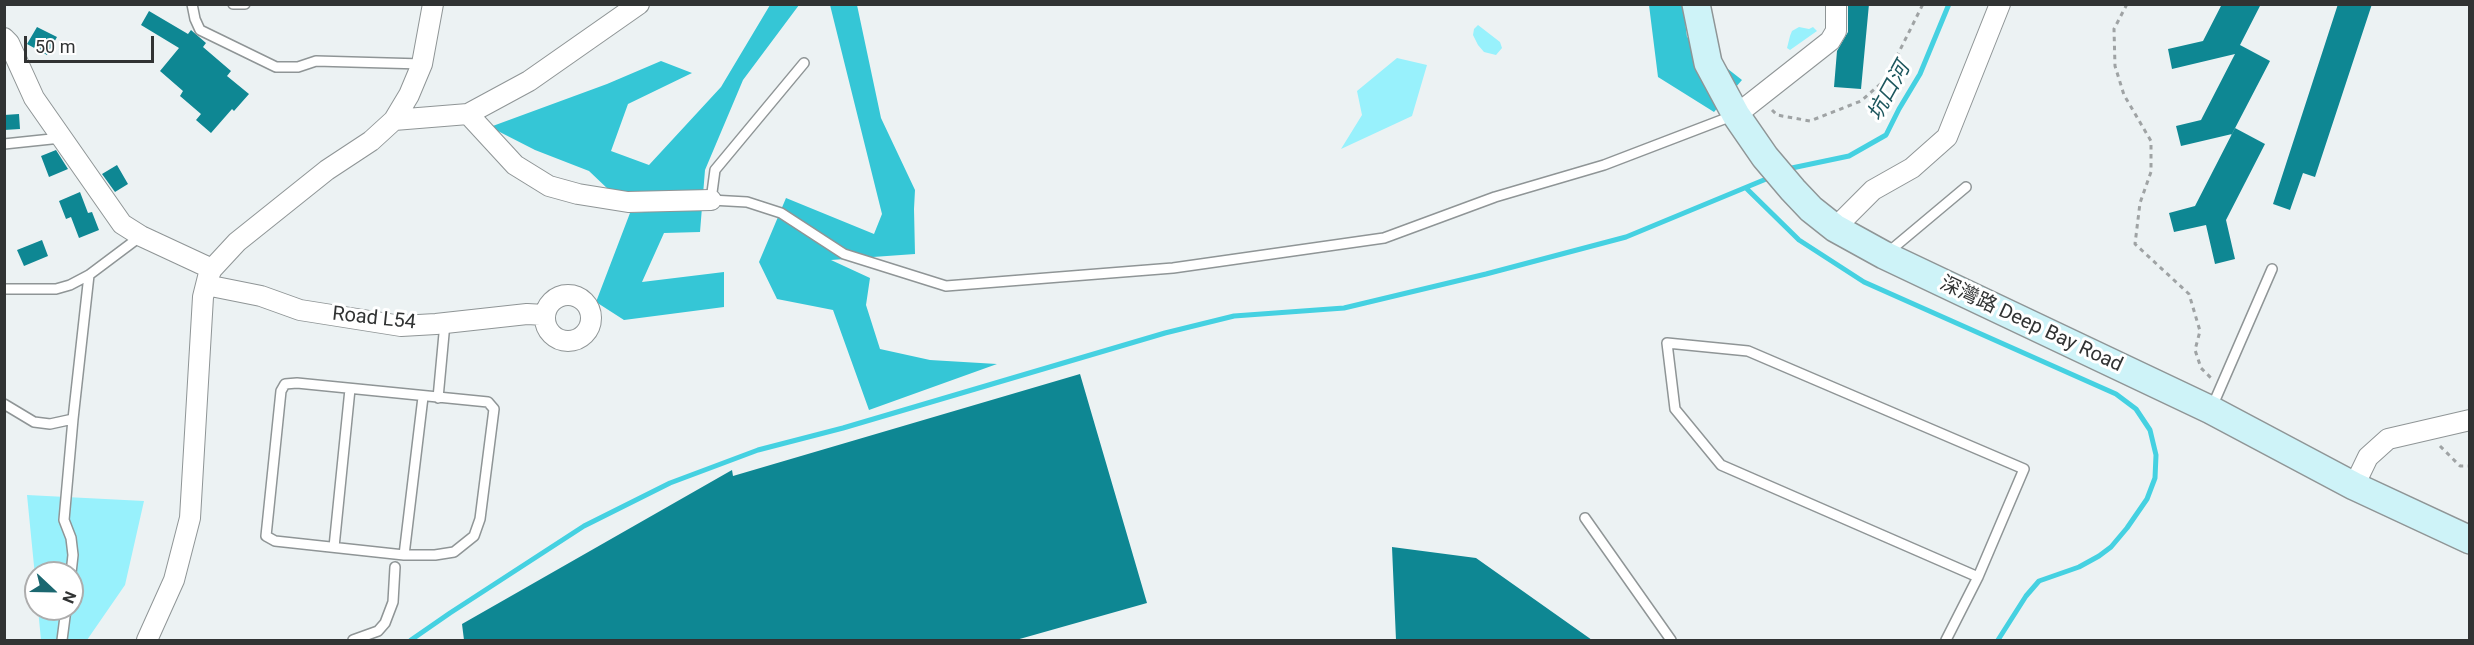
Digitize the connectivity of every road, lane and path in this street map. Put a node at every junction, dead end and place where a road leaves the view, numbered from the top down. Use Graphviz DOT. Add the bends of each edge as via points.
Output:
graph roads {
  1 [pos="192,4"];
  2 [pos="233,4"];
  3 [pos="245,4"];
  4 [pos="433,4"];
  5 [pos="639,4"];
  6 [pos="1696,4"];
  7 [pos="1836,4"];
  8 [pos="1923,4"];
  9 [pos="2000,4"];
  10 [pos="2127,4"];
  11 [pos="4,38"];
  12 [pos="804,63"];
  13 [pos="422,64"];
  14 [pos="1760,97"];
  15 [pos="468,114"];
  16 [pos="1736,115"];
  17 [pos="394,120"];
  18 [pos="61,138"];
  19 [pos="4,144"];
  20 [pos="1966,187"];
  21 [pos="711,200"];
  22 [pos="1836,228"];
  23 [pos="141,236"];
  24 [pos="1884,255"];
  25 [pos="2272,269"];
  26 [pos="89,275"];
  27 [pos="209,277"];
  28 [pos="4,288"];
  29 [pos="545,315"];
  30 [pos="445,323"];
  31 [pos="350,389"];
  32 [pos="423,397"];
  33 [pos="438,398"];
  34 [pos="2216,399"];
  35 [pos="4,404"];
  36 [pos="73,419"];
  37 [pos="2469,420"];
  38 [pos="2424,430"];
  39 [pos="2469,465"];
  40 [pos="2354,486"];
  41 [pos="1585,518"];
  42 [pos="2469,540"];
  43 [pos="334,547"];
  44 [pos="404,555"];
  45 [pos="72,561"];
  46 [pos="395,567"];
  47 [pos="1978,577"];
  48 [pos="64,621"];
  49 [pos="62,640"];
  50 [pos="147,640"];
  51 [pos="353,640"];
  52 [pos="1671,640"];
  53 [pos="1946,640"];
  1 -- 13 [label="lane" via="200,30 276,67 298,67 316,61"];
  2 -- 3 [label="lane"];
  4 -- 13 [label="street"];
  5 -- 15 [label="street" via="529,81"];
  6 -- 16 [label="street, 深灣路 Deep Bay Road" via="1708,63"];
  7 -- 14 [label="street" via="1834,37"];
  8 -- 14 [label="path" via="1885,80 1861,101 1810,121 1777,115"];
  9 -- 22 [label="street" via="1947,137 1912,168 1874,190"];
  10 -- 34 [label="path" via="2114,29 2115,66 2124,95 2151,141 2151,172 2140,203 2135,244 2189,294 2199,331 2195,350"];
  11 -- 18 [label="street, Road L54" via="34,98"];
  12 -- 21 [label="lane" via="716,170"];
  13 -- 17 [label="street"];
  14 -- 16 [label="street"];
  15 -- 17 [label="street"];
  15 -- 21 [label="street" via="515,165 549,186 628,202"];
  16 -- 21 [label="lane" via="1604,165 1495,197 1384,238 1173,268 946,286 844,254 781,213 747,202"];
  16 -- 22 [label="street, 深灣路 Deep Bay Road" via="1793,190"];
  17 -- 27 [label="street" via="237,242"];
  18 -- 19 [label="lane"];
  18 -- 23 [label="street, Road L54" via="122,224"];
  20 -- 24 [label="lane"];
  22 -- 24 [label="street, 深灣路 Deep Bay Road"];
  23 -- 26 [label="lane"];
  23 -- 27 [label="street, Road L54"];
  24 -- 34 [label="street, 深灣路 Deep Bay Road"];
  25 -- 34 [label="lane"];
  26 -- 28 [label="lane" via="56,289"];
  26 -- 36 [label="lane"];
  27 -- 30 [label="street, Road L54" via="300,310 401,326"];
  27 -- 50 [label="street" via="190,518 174,580"];
  29 -- 30 [label="street, Road L54"];
  30 -- 33 [label="lane"];
  31 -- 32 [label="lane"];
  31 -- 43 [label="lane"];
  31 -- 43 [label="lane" via="285,384 281,391 266,528 266,536 275,541"];
  32 -- 33 [label="lane"];
  32 -- 44 [label="lane"];
  33 -- 44 [label="lane" via="488,402 494,409 480,519 474,536 454,552"];
  34 -- 40 [label="street, 深灣路 Deep Bay Road"];
  35 -- 36 [label="lane" via="34,422 50,424"];
  36 -- 45 [label="lane" via="64,520 71,538"];
  37 -- 38 [label="street"];
  38 -- 39 [label="path" via="2460,466"];
  38 -- 40 [label="street" via="2388,439 2368,457"];
  40 -- 42 [label="street, 深灣路 Deep Bay Road"];
  41 -- 52 [label="lane"];
  43 -- 44 [label="lane"];
  46 -- 51 [label="lane" via="393,602 385,623 378,631"];
  47 -- 47 [label="lane" via="1720,465 1675,409 1667,343 1748,351 2024,469"];
  47 -- 53 [label="lane"];
  48 -- 49 [label="lane"];
}
